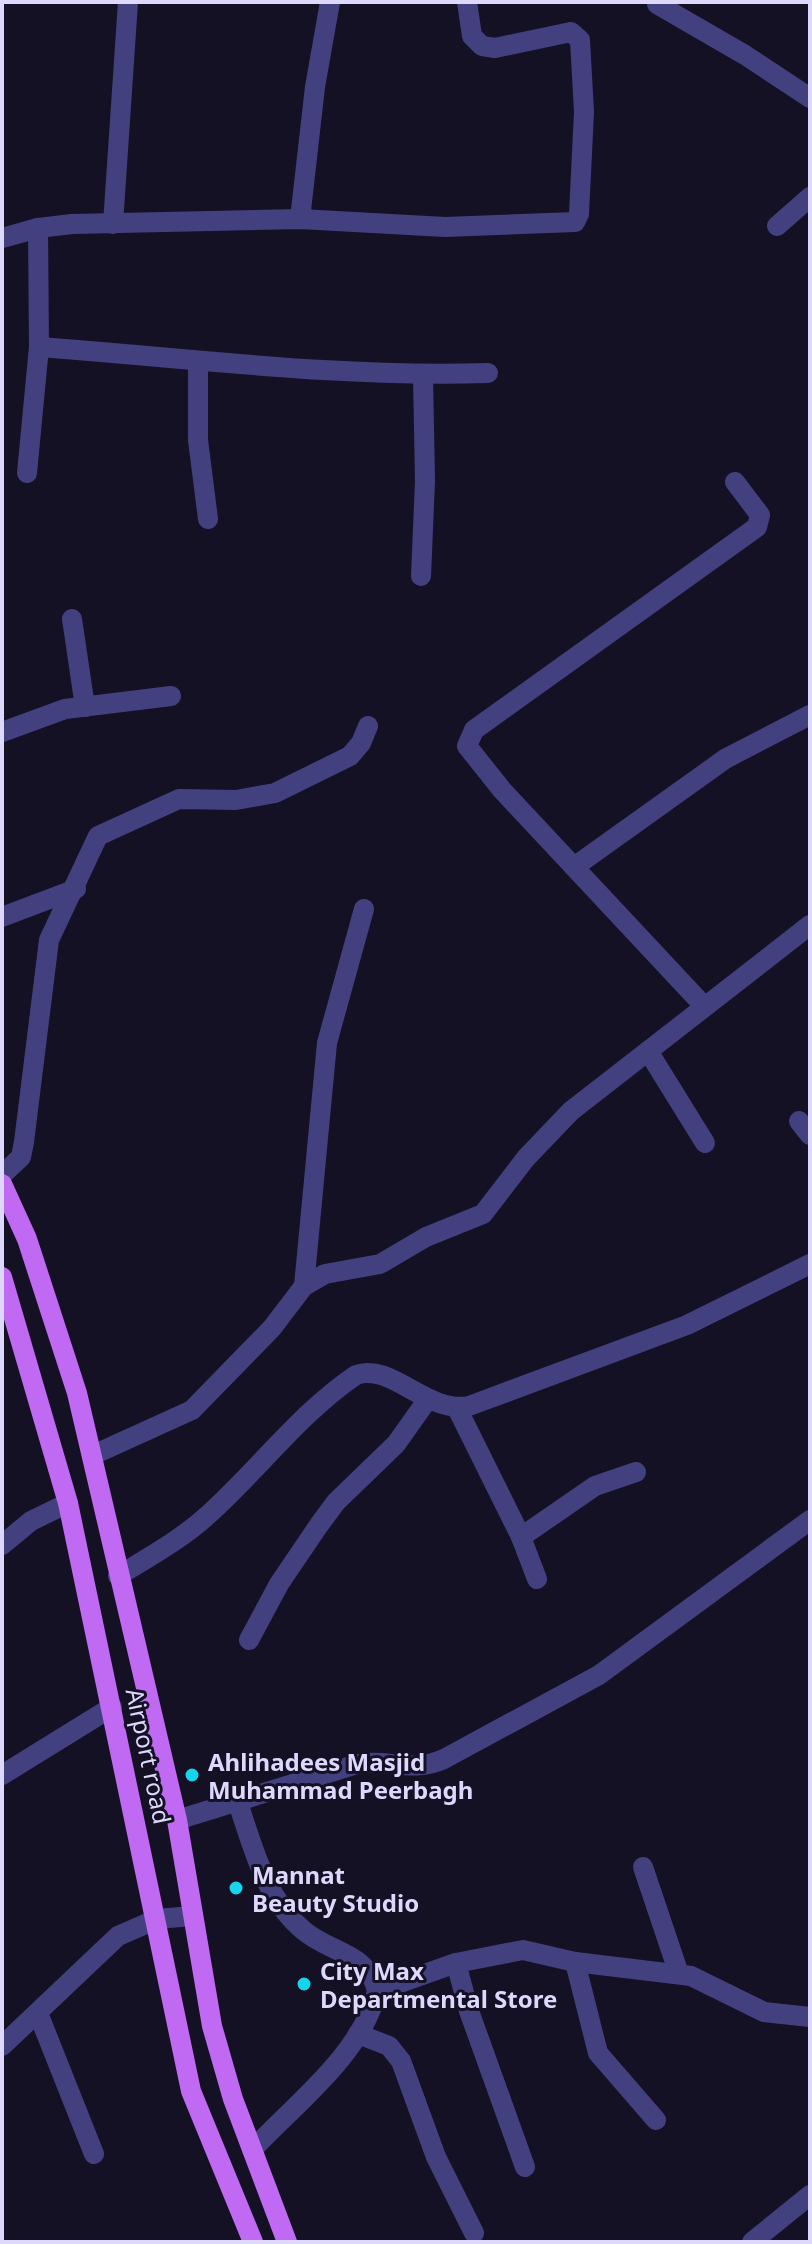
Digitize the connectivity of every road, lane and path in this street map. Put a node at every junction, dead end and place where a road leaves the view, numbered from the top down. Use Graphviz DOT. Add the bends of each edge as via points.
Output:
graph roads {
  1 [pos="128,2"];
  2 [pos="330,2"];
  3 [pos="467,2"];
  4 [pos="657,4"];
  5 [pos="810,98"];
  6 [pos="810,197"];
  7 [pos="300,219"];
  8 [pos="113,224"];
  9 [pos="777,226"];
  10 [pos="38,228"];
  11 [pos="2,238"];
  12 [pos="39,347"];
  13 [pos="198,362"];
  14 [pos="488,373"];
  15 [pos="423,375"];
  16 [pos="27,473"];
  17 [pos="735,482"];
  18 [pos="208,519"];
  19 [pos="421,576"];
  20 [pos="72,619"];
  21 [pos="171,696"];
  22 [pos="85,707"];
  23 [pos="810,715"];
  24 [pos="368,726"];
  25 [pos="2,732"];
  26 [pos="574,867"];
  27 [pos="76,889"];
  28 [pos="364,909"];
  29 [pos="2,917"];
  30 [pos="810,925"];
  31 [pos="704,1006"];
  32 [pos="648,1051"];
  33 [pos="705,1143"];
  34 [pos="2,1175"];
  35 [pos="2,1184"];
  36 [pos="810,1264"];
  37 [pos="2,1277"];
  38 [pos="304,1286"];
  39 [pos="8,1316"];
  40 [pos="428,1399"];
  41 [pos="457,1408"];
  42 [pos="93,1455"];
  43 [pos="636,1472"];
  44 [pos="68,1503"];
  45 [pos="810,1520"];
  46 [pos="521,1537"];
  47 [pos="2,1545"];
  48 [pos="118,1576"];
  49 [pos="537,1579"];
  50 [pos="249,1640"];
  51 [pos="112,1707"];
  52 [pos="2,1775"];
  53 [pos="238,1803"];
  54 [pos="177,1820"];
  55 [pos="643,1867"];
  56 [pos="192,1916"];
  57 [pos="157,1919"];
  58 [pos="575,1962"];
  59 [pos="456,1963"];
  60 [pos="679,1974"];
  61 [pos="377,1991"];
  62 [pos="38,2013"];
  63 [pos="810,2017"];
  64 [pos="358,2034"];
  65 [pos="2,2046"];
  66 [pos="656,2120"];
  67 [pos="252,2150"];
  68 [pos="94,2154"];
  69 [pos="525,2167"];
  70 [pos="810,2195"];
  71 [pos="474,2233"];
  72 [pos="253,2242"];
  73 [pos="287,2242"];
  74 [pos="752,2242"];
  1 -- 8 [label="street"];
  2 -- 7 [label="street"];
  3 -- 7 [label="street" via="472,36 482,46 571,32 580,40 584,112 575,222 445,227"];
  4 -- 5 [label="street"];
  6 -- 9 [label="street"];
  7 -- 8 [label="street"];
  8 -- 10 [label="street"];
  10 -- 11 [label="street"];
  10 -- 12 [label="street"];
  12 -- 13 [label="street"];
  12 -- 16 [label="street"];
  13 -- 15 [label="street"];
  13 -- 18 [label="street" via="198,440"];
  14 -- 15 [label="street"];
  15 -- 19 [label="street"];
  17 -- 26 [label="street" via="760,515 757,527 468,738 471,753"];
  20 -- 22 [label="street"];
  21 -- 22 [label="street"];
  22 -- 25 [label="street" via="47,713"];
  23 -- 26 [label="street" via="725,759"];
  24 -- 27 [label="street" via="350,756 275,793 236,800 179,799 107,829 90,847"];
  26 -- 31 [label="street"];
  27 -- 29 [label="street"];
  27 -- 34 [label="street" via="49,940 21,1157"];
  28 -- 38 [label="street" via="327,1043"];
  30 -- 31 [label="street"];
  31 -- 32 [label="street"];
  32 -- 33 [label="street"];
  32 -- 38 [label="street" via="548,1133 483,1214 426,1237 380,1264 325,1274"];
  35 -- 42 [label="main road" via="27,1239"];
  36 -- 41 [label="street" via="687,1325"];
  37 -- 39 [label="main road, Airport road"];
  38 -- 42 [label="street" via="272,1328 192,1410"];
  39 -- 44 [label="main road, Airport road"];
  40 -- 41 [label="street"];
  40 -- 48 [label="street" via="380,1375 356,1375 181,1538"];
  40 -- 50 [label="street" via="396,1444 336,1502 279,1584"];
  41 -- 46 [label="street"];
  42 -- 48 [label="main road"];
  43 -- 46 [label="street" via="595,1486"];
  44 -- 47 [label="street" via="31,1521"];
  44 -- 51 [label="main road, Airport road"];
  45 -- 53 [label="street" via="599,1675 444,1759 418,1768 357,1764"];
  46 -- 49 [label="street"];
  48 -- 54 [label="main road"];
  51 -- 52 [label="street"];
  51 -- 57 [label="main road, Airport road"];
  53 -- 54 [label="street"];
  53 -- 61 [label="street" via="273,1895 302,1930 365,1965"];
  54 -- 56 [label="main road"];
  55 -- 60 [label="street"];
  56 -- 57 [label="street"];
  56 -- 67 [label="main road" via="212,2026"];
  57 -- 62 [label="street" via="108,1944"];
  57 -- 72 [label="main road, Airport road" via="191,2091"];
  58 -- 59 [label="street" via="523,1950"];
  58 -- 60 [label="street"];
  58 -- 66 [label="street" via="598,2053"];
  59 -- 61 [label="street"];
  59 -- 69 [label="street"];
  60 -- 63 [label="street" via="764,2012"];
  61 -- 64 [label="street"];
  62 -- 65 [label="street"];
  62 -- 68 [label="street"];
  64 -- 67 [label="street"];
  64 -- 71 [label="street" via="389,2046 401,2061 436,2157"];
  67 -- 73 [label="main road"];
  70 -- 74 [label="street"];
}
